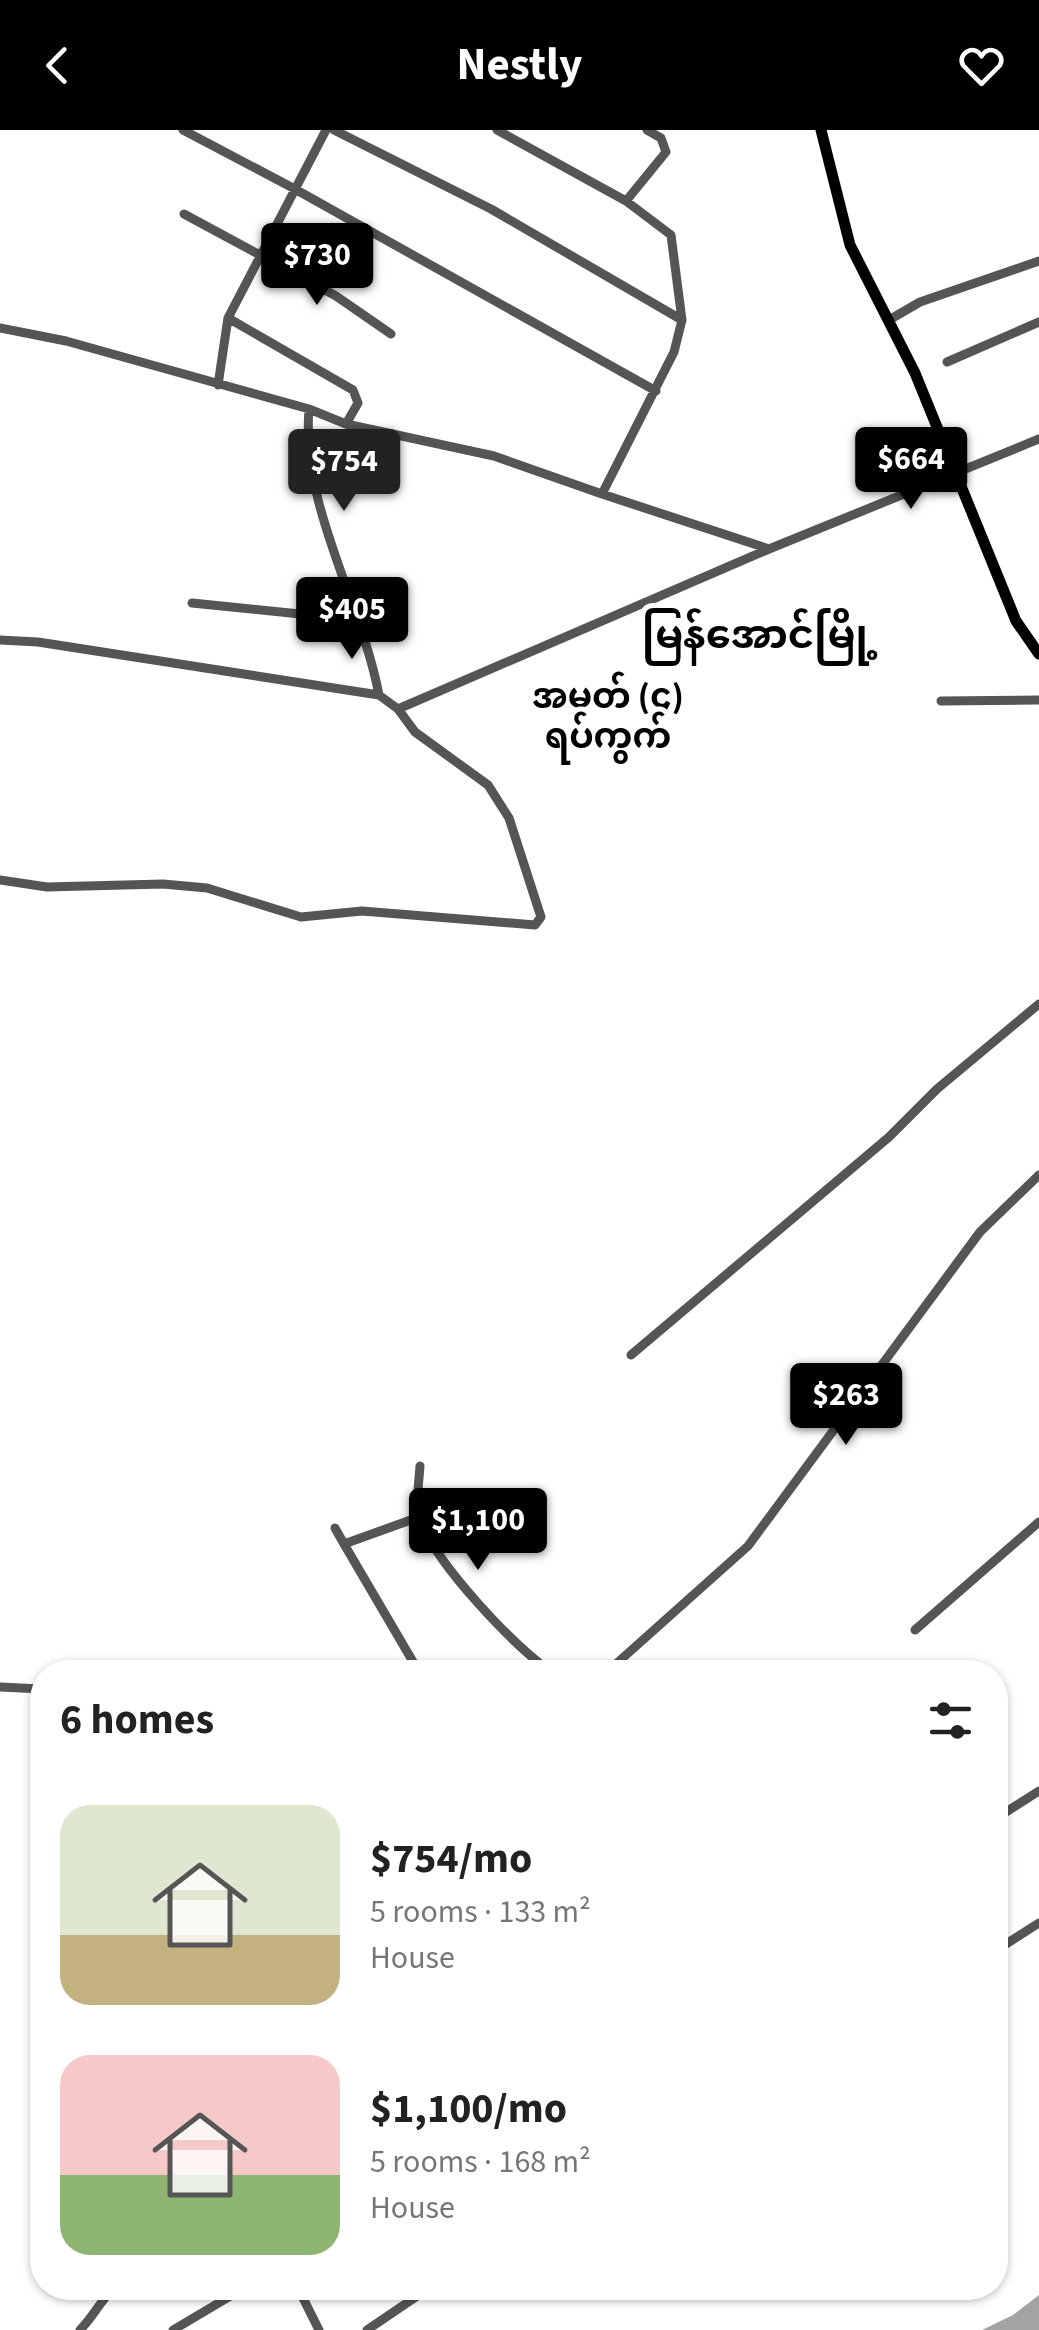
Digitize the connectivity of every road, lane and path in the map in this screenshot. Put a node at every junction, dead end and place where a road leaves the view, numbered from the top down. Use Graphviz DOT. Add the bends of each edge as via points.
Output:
graph roads {
  1 [pos="183,130"];
  2 [pos="326,130"];
  3 [pos="334,130"];
  4 [pos="498,130"];
  5 [pos="647,130"];
  6 [pos="821,130"];
  7 [pos="293,188"];
  8 [pos="626,201"];
  9 [pos="184,214"];
  10 [pos="260,255"];
  11 [pos="1039,261"];
  12 [pos="228,318"];
  13 [pos="682,320"];
  14 [pos="888,320"];
  15 [pos="1039,322"];
  16 [pos="0,328"];
  17 [pos="392,334"];
  18 [pos="947,362"];
  19 [pos="218,385"];
  20 [pos="656,391"];
  21 [pos="309,409"];
  22 [pos="346,424"];
  23 [pos="1039,439"];
  24 [pos="956,472"];
  25 [pos="602,494"];
  26 [pos="769,550"];
  27 [pos="192,603"];
  28 [pos="358,620"];
  29 [pos="0,640"];
  30 [pos="1039,654"];
  31 [pos="379,695"];
  32 [pos="1039,700"];
  33 [pos="941,701"];
  34 [pos="398,709"];
  35 [pos="0,880"];
  36 [pos="1039,1004"];
  37 [pos="1039,1176"];
  38 [pos="631,1355"];
  39 [pos="420,1466"];
  40 [pos="418,1516"];
  41 [pos="1039,1522"];
  42 [pos="335,1528"];
  43 [pos="344,1544"];
  44 [pos="915,1630"];
  45 [pos="412,1660"];
  46 [pos="539,1660"];
  47 [pos="620,1660"];
  48 [pos="0,1687"];
  49 [pos="30,1689"];
  50 [pos="1039,1791"];
  51 [pos="1008,1811"];
  52 [pos="1039,1924"];
  53 [pos="1008,1943"];
  54 [pos="101,2300"];
  55 [pos="224,2300"];
  56 [pos="304,2300"];
  57 [pos="412,2300"];
  58 [pos="94,2316"];
  59 [pos="98,2328"];
  60 [pos="80,2330"];
  61 [pos="173,2330"];
  62 [pos="319,2330"];
  63 [pos="368,2330"];
  1 -- 7 [label="street"];
  2 -- 7 [label="street"];
  3 -- 13 [label="street" via="490,209"];
  4 -- 8 [label="street"];
  5 -- 8 [label="street" via="661,138 666,152"];
  6 -- 14 [label="main road" via="850,246"];
  7 -- 10 [label="street"];
  7 -- 20 [label="street"];
  8 -- 13 [label="street" via="671,235"];
  9 -- 10 [label="street"];
  10 -- 12 [label="street"];
  10 -- 17 [label="street"];
  11 -- 14 [label="street" via="920,302"];
  12 -- 19 [label="street"];
  12 -- 22 [label="street" via="354,390 358,402"];
  13 -- 20 [label="street"];
  14 -- 24 [label="main road"];
  15 -- 18 [label="street"];
  16 -- 19 [label="street"];
  19 -- 21 [label="street"];
  20 -- 25 [label="street"];
  21 -- 22 [label="street"];
  21 -- 28 [label="street" via="313,470"];
  22 -- 25 [label="street" via="494,456"];
  23 -- 24 [label="street"];
  24 -- 26 [label="street"];
  24 -- 30 [label="main road" via="1016,622"];
  25 -- 26 [label="street"];
  26 -- 34 [label="street"];
  27 -- 28 [label="street"];
  28 -- 31 [label="street"];
  29 -- 31 [label="street"];
  31 -- 34 [label="street"];
  32 -- 33 [label="street"];
  34 -- 35 [label="street" via="415,732 488,785 509,818 541,917 535,925 362,912 301,916 207,888 48,887"];
  36 -- 38 [label="street"];
  37 -- 47 [label="street" via="980,1232 748,1546"];
  39 -- 40 [label="street"];
  40 -- 43 [label="street"];
  40 -- 46 [label="street" via="459,1581"];
  41 -- 44 [label="street"];
  42 -- 43 [label="street"];
  43 -- 45 [label="street"];
  48 -- 49 [label="street"];
  50 -- 51 [label="street"];
  52 -- 53 [label="street"];
  54 -- 58 [label="street"];
  55 -- 61 [label="street"];
  56 -- 62 [label="street"];
  57 -- 63 [label="street"];
  58 -- 59 [label="street"];
  58 -- 60 [label="street"];
}
